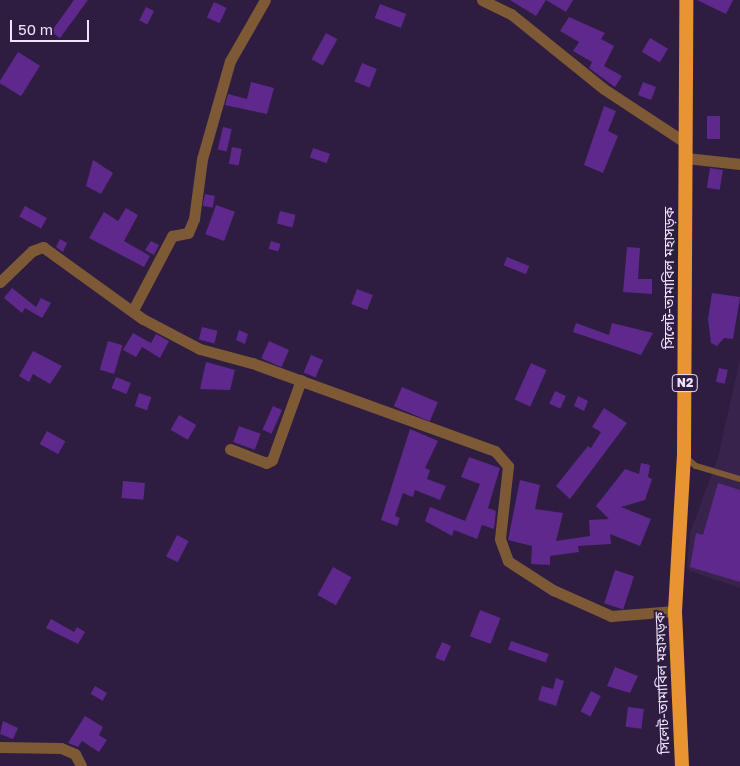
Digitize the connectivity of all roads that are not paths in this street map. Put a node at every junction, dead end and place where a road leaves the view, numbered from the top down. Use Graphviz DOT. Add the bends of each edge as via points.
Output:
graph roads {
  1 [pos="265,0"];
  2 [pos="482,0"];
  3 [pos="686,0"];
  4 [pos="686,143"];
  5 [pos="686,158"];
  6 [pos="740,164"];
  7 [pos="0,282"];
  8 [pos="133,310"];
  9 [pos="301,380"];
  10 [pos="230,449"];
  11 [pos="684,456"];
  12 [pos="740,479"];
  13 [pos="675,611"];
  14 [pos="0,747"];
  15 [pos="81,766"];
  16 [pos="682,766"];
  1 -- 8 [label="street" via="230,60 202,159 194,219 188,233 172,236"];
  2 -- 4 [label="street" via="511,14 604,89"];
  3 -- 4 [label="highway, সিলেট-তামাবিল মহাসড়ক / N2"];
  4 -- 5 [label="highway, সিলেট-তামাবিল মহাসড়ক / N2"];
  5 -- 6 [label="street"];
  5 -- 11 [label="highway, সিলেট-তামাবিল মহাসড়ক / N2"];
  7 -- 8 [label="street" via="32,250 43,248"];
  8 -- 9 [label="street" via="200,349"];
  9 -- 10 [label="street" via="272,460 266,463"];
  9 -- 13 [label="street" via="495,451 508,466 500,539 508,561 553,590 611,616"];
  11 -- 12 [label="lane" via="696,466"];
  11 -- 13 [label="highway, সিলেট-তামাবিল মহাসড়ক / N2"];
  13 -- 16 [label="highway, সিলেট-তামাবিল মহাসড়ক / N2"];
  14 -- 15 [label="street" via="61,748 75,754"];
}
